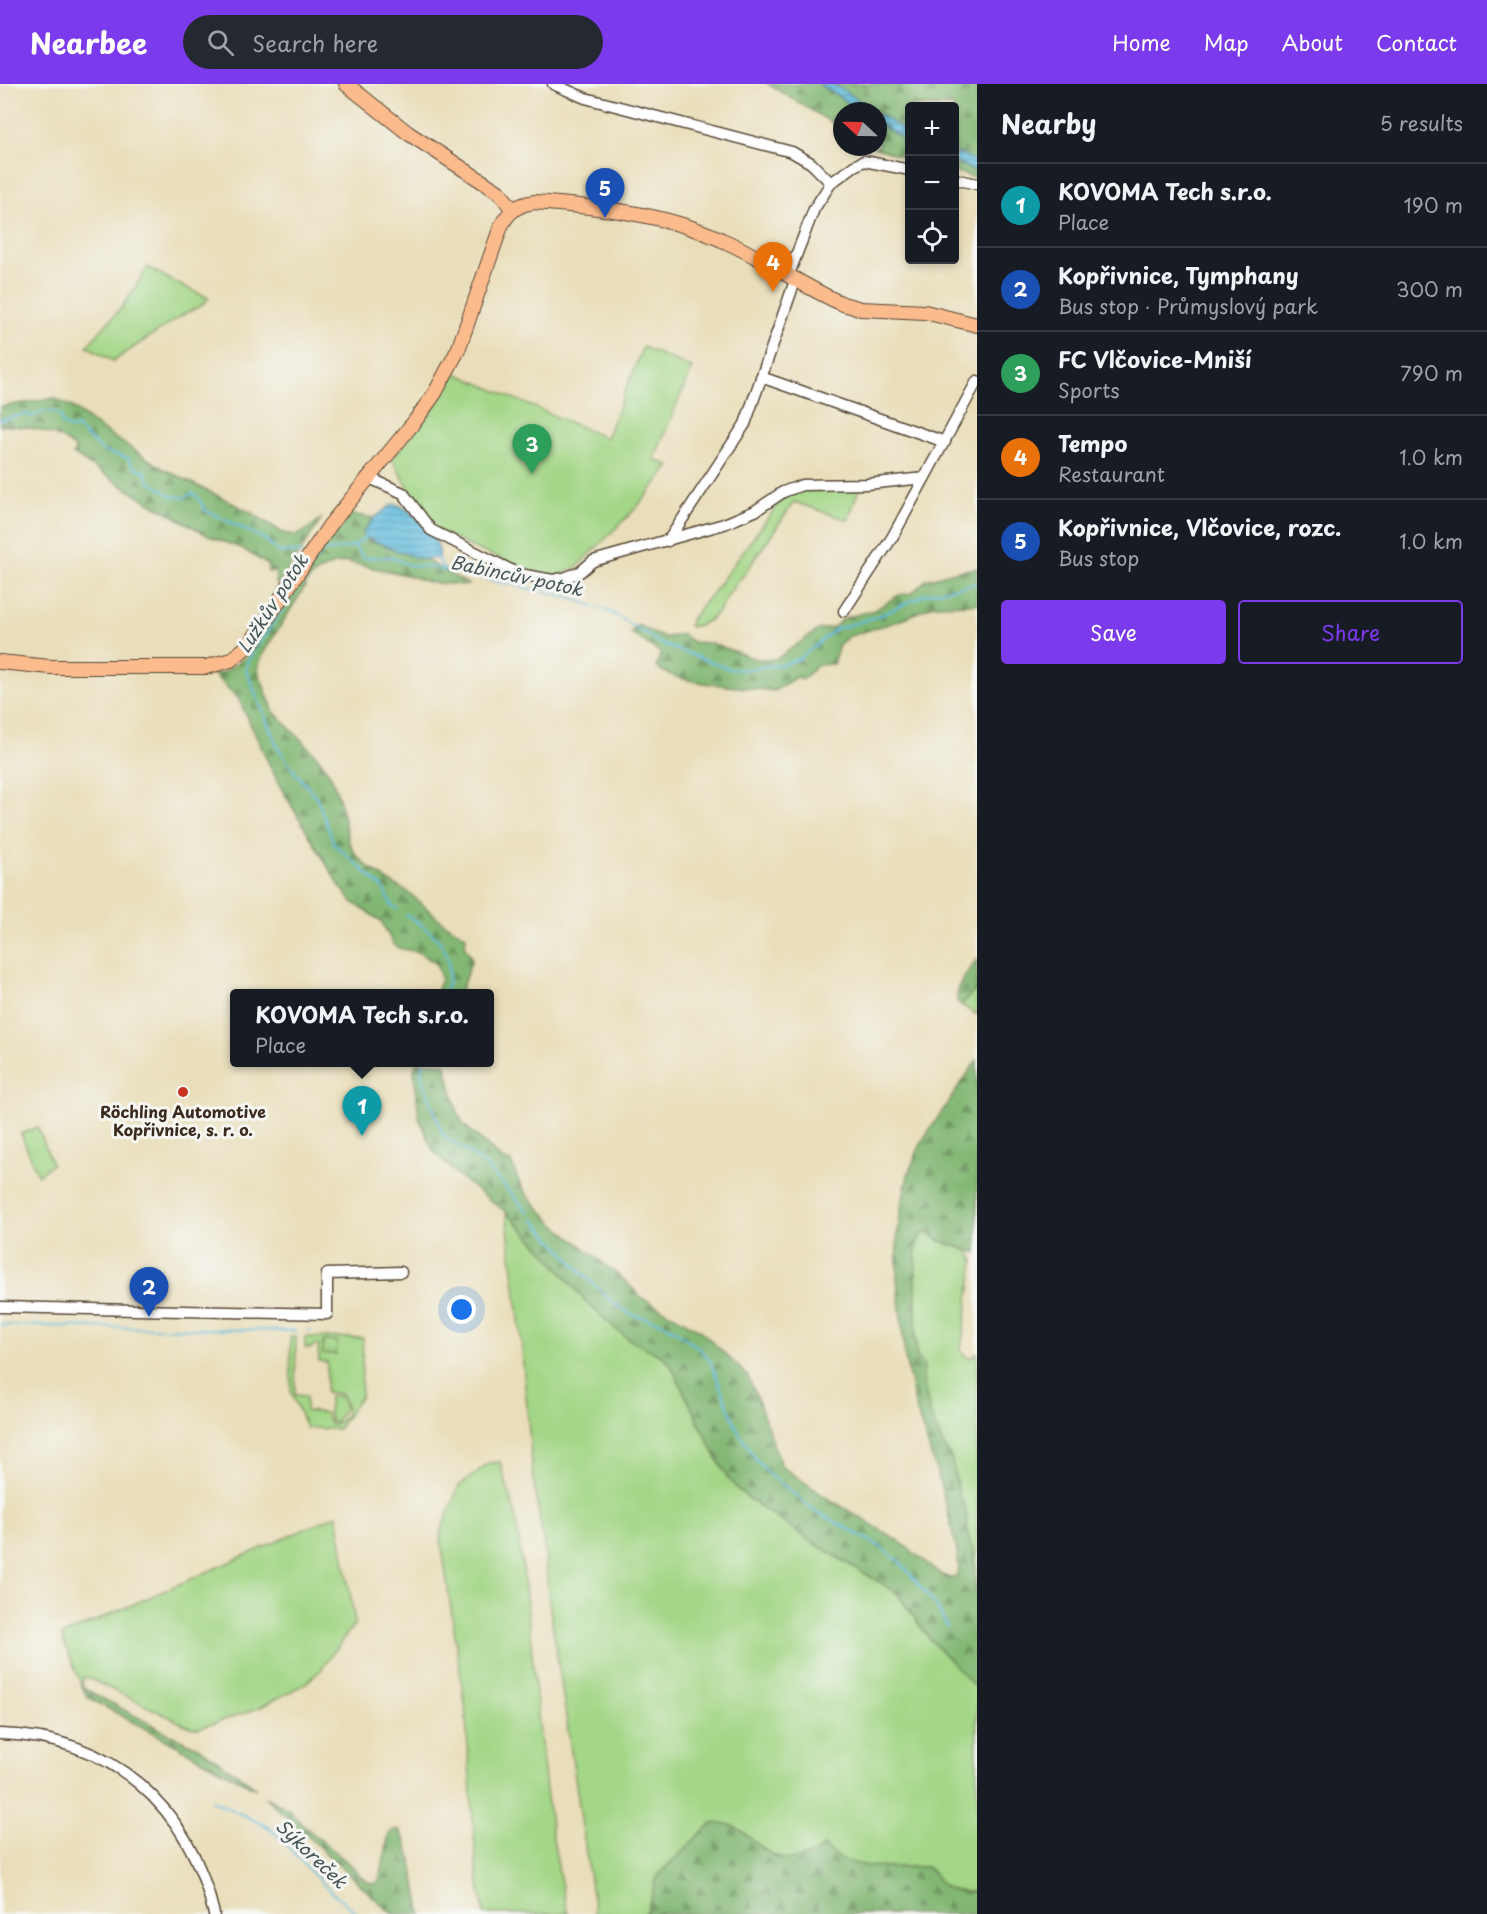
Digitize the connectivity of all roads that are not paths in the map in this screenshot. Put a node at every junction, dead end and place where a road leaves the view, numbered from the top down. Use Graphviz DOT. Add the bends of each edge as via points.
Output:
graph roads {
  1 [pos="346,84"];
  2 [pos="553,84"];
  3 [pos="905,169"];
  4 [pos="959,179"];
  5 [pos="831,183"];
  6 [pos="977,184"];
  7 [pos="513,210"];
  8 [pos="793,276"];
  9 [pos="977,324"];
  10 [pos="761,377"];
  11 [pos="977,381"];
  12 [pos="945,442"];
  13 [pos="368,477"];
  14 [pos="924,478"];
  15 [pos="668,541"];
  16 [pos="844,611"];
  17 [pos="0,662"];
  18 [pos="401,1272"];
  19 [pos="0,1307"];
  20 [pos="0,1734"];
  21 [pos="214,1914"];
  1 -- 7 [label="main road" via="408,133 500,193"];
  2 -- 5 [label="street" via="585,98 792,152 811,163"];
  3 -- 5 [label="street" via="864,161"];
  4 -- 6 [label="street"];
  5 -- 8 [label="street" via="814,209"];
  7 -- 8 [label="main road" via="535,202 606,208 651,217 721,239"];
  7 -- 13 [label="main road" via="501,226 458,350 435,393"];
  8 -- 9 [label="main road" via="852,307 925,312"];
  8 -- 10 [label="street"];
  10 -- 12 [label="street"];
  10 -- 15 [label="street" via="745,424"];
  11 -- 12 [label="street"];
  12 -- 14 [label="street"];
  13 -- 15 [label="street" via="403,493 431,530 527,576 564,578 593,561"];
  13 -- 17 [label="main road" via="330,525 249,644 227,662 187,668 50,667"];
  14 -- 15 [label="street" via="802,485 738,518"];
  14 -- 16 [label="street" via="893,536"];
  18 -- 19 [label="street" via="327,1274 327,1314 196,1308"];
  20 -- 21 [label="street" via="43,1738 78,1747 122,1770 142,1786 191,1850"];
}
